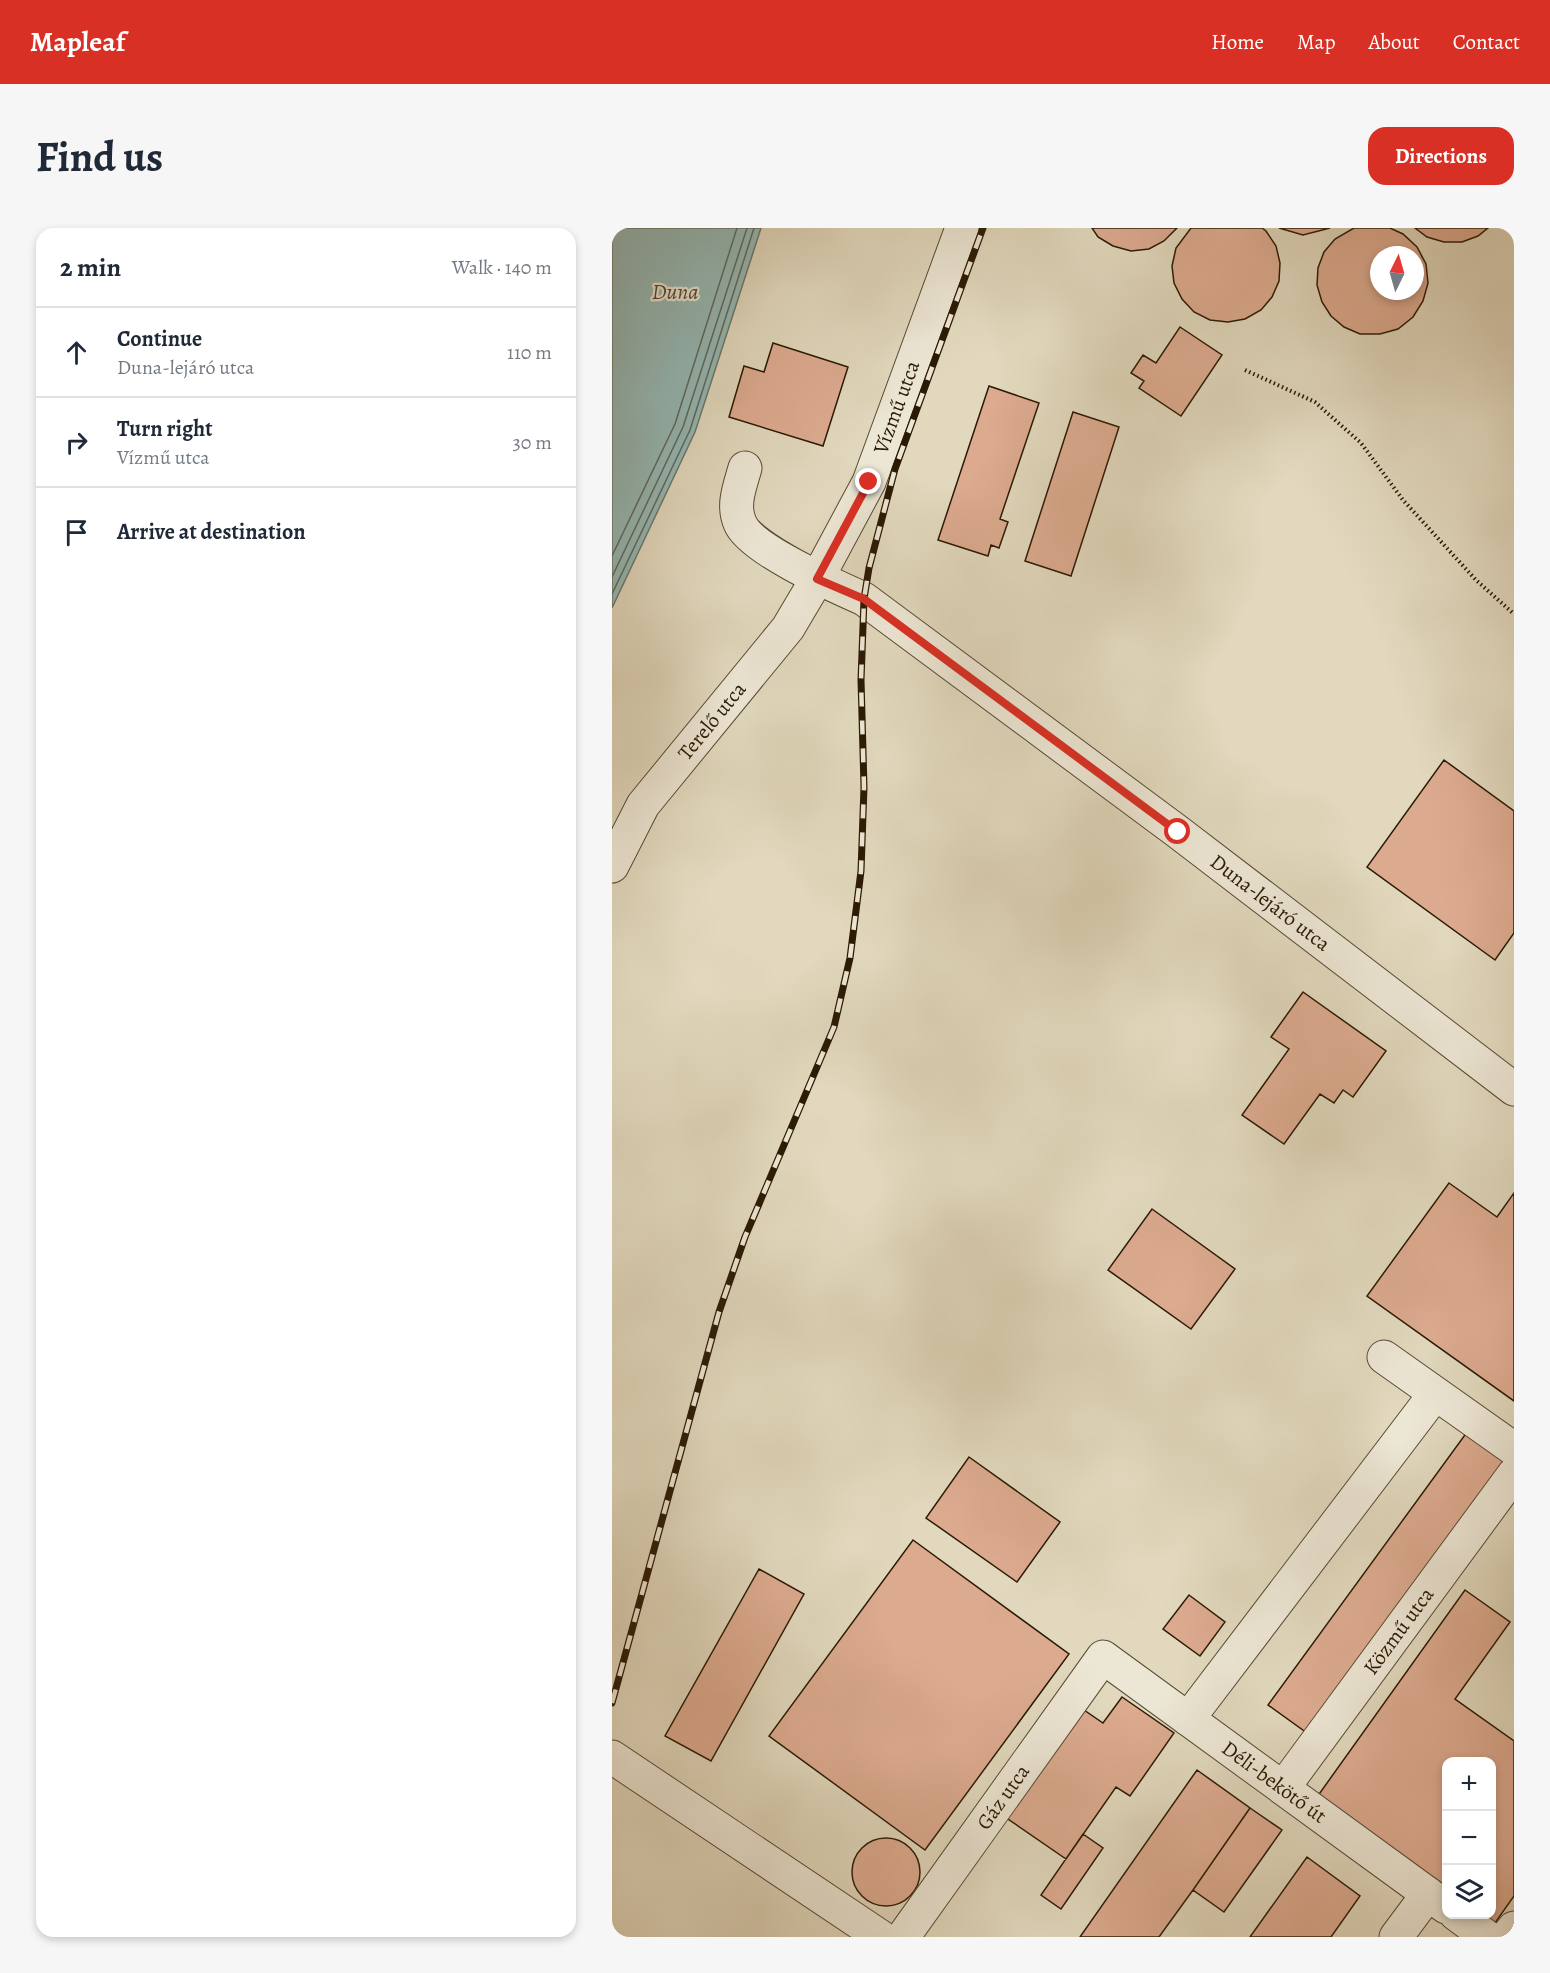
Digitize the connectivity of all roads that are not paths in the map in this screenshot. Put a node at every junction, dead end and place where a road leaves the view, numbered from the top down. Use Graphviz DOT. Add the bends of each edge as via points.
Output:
graph roads {
  1 [pos="962,228"];
  2 [pos="745,468"];
  3 [pos="817,579"];
  4 [pos="612,866"];
  5 [pos="1510,1079"];
  6 [pos="1384,1357"];
  7 [pos="1435,1394"];
  8 [pos="1514,1449"];
  9 [pos="1514,1473"];
  10 [pos="1103,1658"];
  11 [pos="1188,1719"];
  12 [pos="612,1757"];
  13 [pos="1283,1788"];
  14 [pos="1437,1900"];
  15 [pos="1463,1919"];
  16 [pos="1514,1928"];
  17 [pos="881,1937"];
  18 [pos="903,1937"];
  19 [pos="1396,1937"];
  20 [pos="1487,1937"];
  21 [pos="1508,1937"];
  1 -- 3 [label="street, Vízmű utca" via="869,482"];
  2 -- 3 [label="street, Duna-lejáró utca" via="736,508 746,535"];
  3 -- 4 [label="street, Terelő utca" via="788,628 643,805"];
  3 -- 5 [label="street, Duna-lejáró utca" via="864,599"];
  6 -- 7 [label="street"];
  7 -- 8 [label="street"];
  7 -- 11 [label="street"];
  9 -- 13 [label="street, Közmű utca"];
  10 -- 11 [label="street, Déli-bekötő út"];
  10 -- 18 [label="street, Gáz utca"];
  11 -- 13 [label="street, Déli-bekötő út"];
  12 -- 17 [label="street"];
  13 -- 14 [label="street, Déli-bekötő út"];
  14 -- 19 [label="street"];
  15 -- 20 [label="street"];
  16 -- 21 [label="street"];
}
